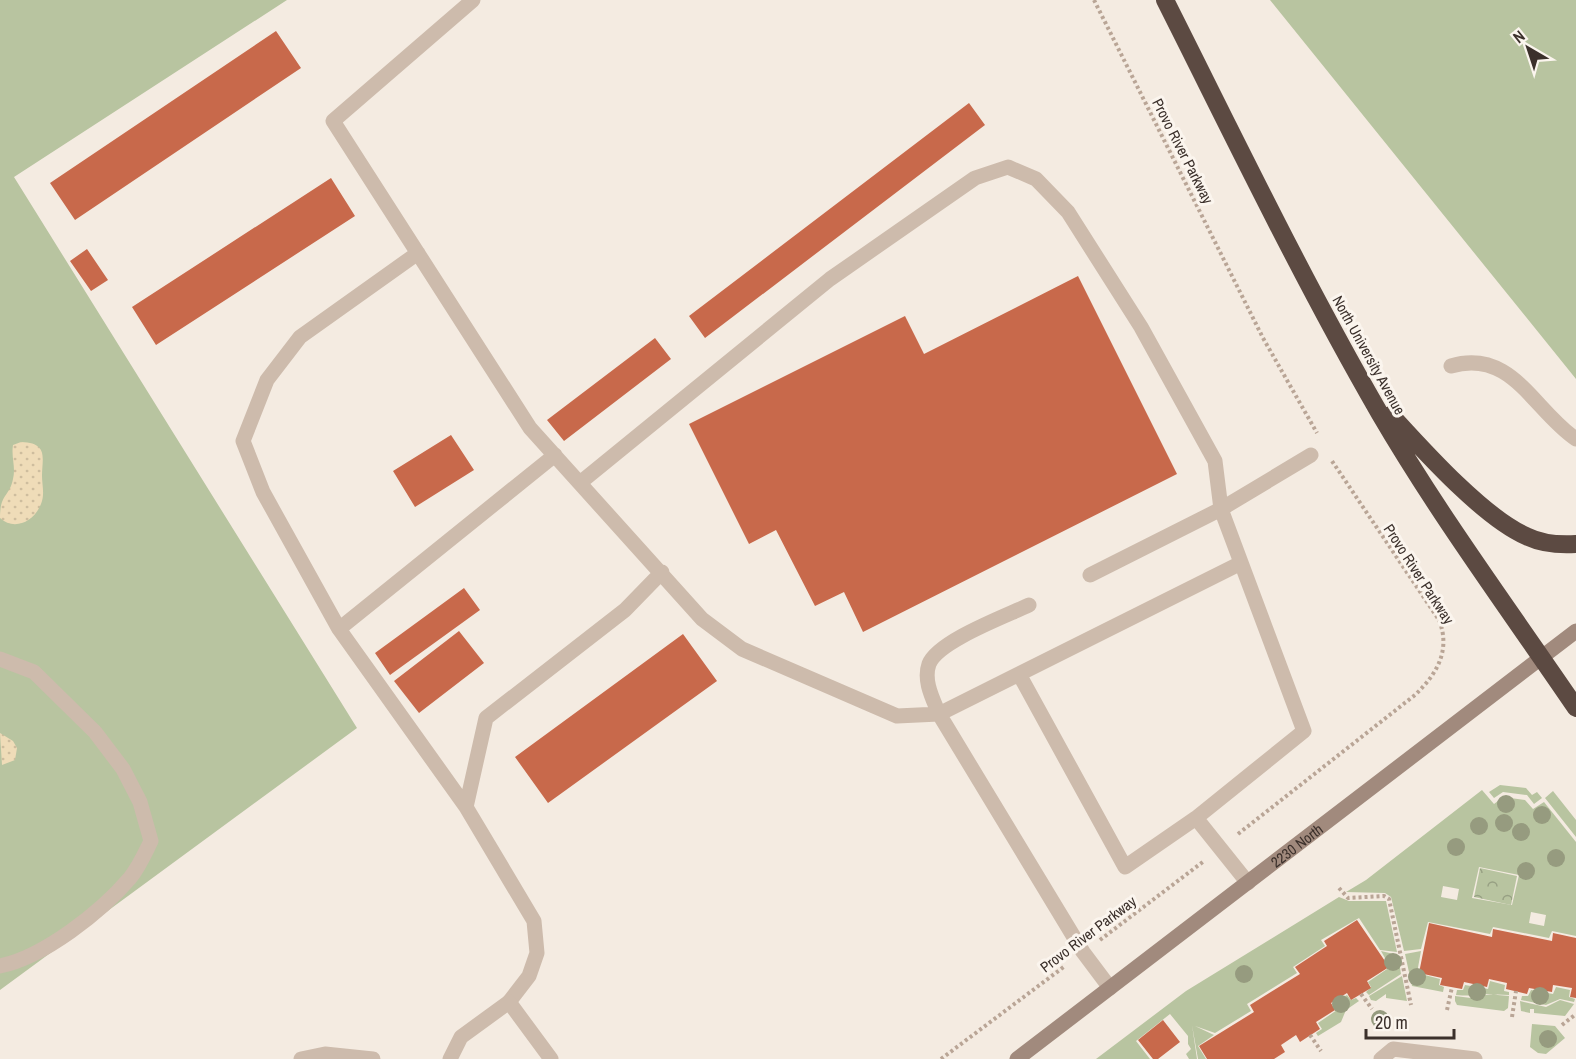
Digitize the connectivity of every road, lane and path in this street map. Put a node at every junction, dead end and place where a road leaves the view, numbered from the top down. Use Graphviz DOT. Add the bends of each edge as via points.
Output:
graph roads {
  1 [pos="473,0"];
  2 [pos="1094,0"];
  3 [pos="1165,0"];
  4 [pos="418,253"];
  5 [pos="1451,366"];
  6 [pos="1364,384"];
  7 [pos="1576,439"];
  8 [pos="1322,443"];
  9 [pos="1328,453"];
  10 [pos="555,455"];
  11 [pos="1311,455"];
  12 [pos="581,482"];
  13 [pos="1221,509"];
  14 [pos="1576,544"];
  15 [pos="1241,563"];
  16 [pos="662,572"];
  17 [pos="1090,575"];
  18 [pos="1029,605"];
  19 [pos="339,629"];
  20 [pos="1576,631"];
  21 [pos="1542,657"];
  22 [pos="0,659"];
  23 [pos="1019,674"];
  24 [pos="1576,708"];
  25 [pos="939,714"];
  26 [pos="466,807"];
  27 [pos="1196,818"];
  28 [pos="1219,848"];
  29 [pos="1248,884"];
  30 [pos="1339,888"];
  31 [pos="1083,952"];
  32 [pos="0,966"];
  33 [pos="1452,987"];
  34 [pos="1110,988"];
  35 [pos="1516,991"];
  36 [pos="1361,994"];
  37 [pos="509,1002"];
  38 [pos="1411,1005"];
  39 [pos="1372,1009"];
  40 [pos="1447,1010"];
  41 [pos="1576,1014"];
  42 [pos="1512,1017"];
  43 [pos="1562,1025"];
  44 [pos="1310,1035"];
  45 [pos="1321,1051"];
  46 [pos="301,1059"];
  47 [pos="373,1059"];
  48 [pos="450,1059"];
  49 [pos="552,1059"];
  50 [pos="941,1059"];
  51 [pos="1017,1059"];
  52 [pos="1381,1059"];
  53 [pos="1475,1059"];
  1 -- 4 [label="street" via="333,120"];
  2 -- 8 [label="path, Provo River Parkway" via="1263,339"];
  3 -- 6 [label="highway, North University Avenue" via="1298,264"];
  4 -- 10 [label="street" via="530,428"];
  4 -- 19 [label="street" via="300,337 267,380 243,441 264,492"];
  5 -- 7 [label="street" via="1475,362 1510,375 1550,419"];
  6 -- 14 [label="highway" via="1419,446 1506,524 1526,537"];
  6 -- 21 [label="highway, North University Avenue" via="1466,547"];
  9 -- 28 [label="path, Provo River Parkway" via="1439,620 1445,636 1442,656 1431,680 1415,695"];
  10 -- 12 [label="street"];
  10 -- 19 [label="street"];
  11 -- 13 [label="street"];
  12 -- 13 [label="street" via="830,279 975,178 1008,167 1036,179 1068,212 1141,327 1215,461"];
  12 -- 16 [label="street"];
  13 -- 15 [label="street"];
  13 -- 17 [label="street"];
  15 -- 23 [label="street"];
  15 -- 27 [label="street" via="1304,731"];
  16 -- 25 [label="street" via="702,619 742,649 897,716"];
  16 -- 26 [label="street" via="626,610 486,718"];
  18 -- 25 [label="street" via="944,646 929,664 929,690"];
  19 -- 26 [label="street"];
  20 -- 21 [label="main road, 2230 North"];
  21 -- 24 [label="highway, North University Avenue"];
  21 -- 29 [label="main road, 2230 North"];
  22 -- 32 [label="street" via="34,672 95,732 123,769 140,801 151,841 131,876 88,916 42,949"];
  23 -- 25 [label="street"];
  23 -- 27 [label="street" via="1125,867"];
  25 -- 31 [label="street"];
  26 -- 37 [label="street" via="534,921 537,953 529,976"];
  27 -- 28 [label="street"];
  28 -- 29 [label="street"];
  28 -- 31 [label="path, Provo River Parkway"];
  29 -- 34 [label="main road, 2230 North"];
  30 -- 38 [label="path" via="1348,898 1389,899"];
  31 -- 34 [label="street"];
  31 -- 50 [label="path, Provo River Parkway"];
  33 -- 40 [label="path"];
  34 -- 51 [label="main road, 2230 North"];
  35 -- 42 [label="path"];
  36 -- 39 [label="path"];
  37 -- 48 [label="street" via="461,1037"];
  37 -- 49 [label="street"];
  41 -- 43 [label="path"];
  44 -- 45 [label="path"];
  46 -- 47 [label="street" via="324,1054"];
  52 -- 53 [label="street" via="1393,1049"];
}
